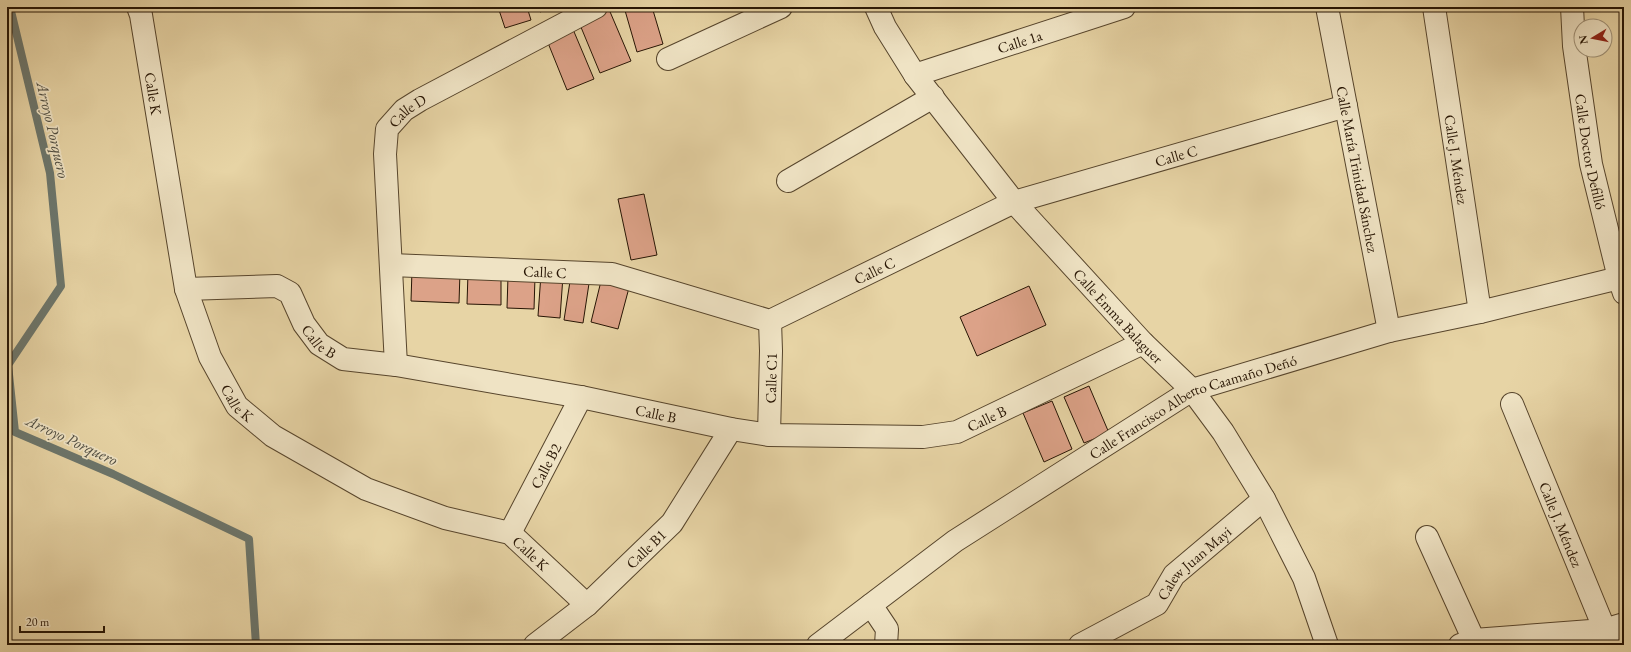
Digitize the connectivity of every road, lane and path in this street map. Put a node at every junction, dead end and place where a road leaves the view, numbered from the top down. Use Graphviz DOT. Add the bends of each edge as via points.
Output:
graph roads {
  1 [pos="138,7"];
  2 [pos="596,7"];
  3 [pos="781,7"];
  4 [pos="876,7"];
  5 [pos="1124,7"];
  6 [pos="1328,7"];
  7 [pos="1434,7"];
  8 [pos="1572,7"];
  9 [pos="668,59"];
  10 [pos="915,75"];
  11 [pos="933,97"];
  12 [pos="1346,106"];
  13 [pos="788,181"];
  14 [pos="1014,202"];
  15 [pos="391,265"];
  16 [pos="1621,285"];
  17 [pos="186,289"];
  18 [pos="1480,312"];
  19 [pos="770,321"];
  20 [pos="1389,331"];
  21 [pos="1144,343"];
  22 [pos="396,365"];
  23 [pos="1192,390"];
  24 [pos="581,397"];
  25 [pos="1512,404"];
  26 [pos="731,429"];
  27 [pos="769,435"];
  28 [pos="1264,499"];
  29 [pos="510,533"];
  30 [pos="1427,537"];
  31 [pos="587,605"];
  32 [pos="871,605"];
  33 [pos="1613,633"];
  34 [pos="1470,644"];
  35 [pos="535,645"];
  36 [pos="818,645"];
  37 [pos="886,645"];
  38 [pos="1080,645"];
  39 [pos="1327,645"];
  1 -- 17 [label="street, Calle K"];
  2 -- 15 [label="street, Calle D" via="420,100 404,110 387,128 385,154"];
  3 -- 9 [label="street"];
  4 -- 10 [label="street, Calle Emma Balaguer" via="885,27"];
  5 -- 10 [label="street, Calle 1a"];
  6 -- 12 [label="street, Calle María Trinidad Sánchez"];
  7 -- 18 [label="street, Calle J. Méndez"];
  8 -- 16 [label="street, Calle Doctor Defilló" via="1574,46 1590,164"];
  10 -- 11 [label="street, Calle Emma Balaguer"];
  11 -- 13 [label="street"];
  11 -- 14 [label="street, Calle Emma Balaguer"];
  12 -- 14 [label="street, Calle C"];
  12 -- 20 [label="street, Calle María Trinidad Sánchez"];
  14 -- 19 [label="street, Calle C"];
  14 -- 21 [label="street, Calle Emma Balaguer"];
  15 -- 19 [label="street, Calle C" via="612,274"];
  15 -- 22 [label="street, Calle D"];
  16 -- 18 [label="street, Calle Francisco Alberto Caamaño Deñó"];
  17 -- 22 [label="street, Calle B" via="277,286 290,294 304,324 319,344 343,358"];
  17 -- 29 [label="street, Calle K" via="210,357 237,406 272,436 366,489 445,518"];
  18 -- 20 [label="street, Calle Francisco Alberto Caamaño Deñó"];
  19 -- 27 [label="street, Calle C1"];
  20 -- 23 [label="street, Calle Francisco Alberto Caamaño Deñó"];
  21 -- 23 [label="street, Calle Emma Balaguer"];
  21 -- 27 [label="street, Calle B" via="957,432 923,437"];
  22 -- 24 [label="street, Calle B"];
  23 -- 28 [label="street, Calle Emma Balaguer" via="1223,432"];
  23 -- 32 [label="street, Calle Francisco Alberto Caamaño Deñó" via="955,541"];
  24 -- 26 [label="street, Calle B"];
  24 -- 29 [label="street, Calle B2"];
  25 -- 33 [label="street, Calle J. Méndez"];
  26 -- 27 [label="street, Calle B"];
  26 -- 31 [label="street, Calle B1" via="672,523"];
  28 -- 38 [label="street, Calew Juan Mayi" via="1174,575 1157,604"];
  28 -- 39 [label="street, Calle Emma Balaguer" via="1304,578"];
  29 -- 31 [label="street, Calle K"];
  30 -- 34 [label="street"];
  31 -- 35 [label="street, Calle B1"];
  32 -- 36 [label="street, Calle Francisco Alberto Caamaño Deñó"];
  32 -- 37 [label="street" via="887,629"];
  33 -- 34 [label="street"];
}
